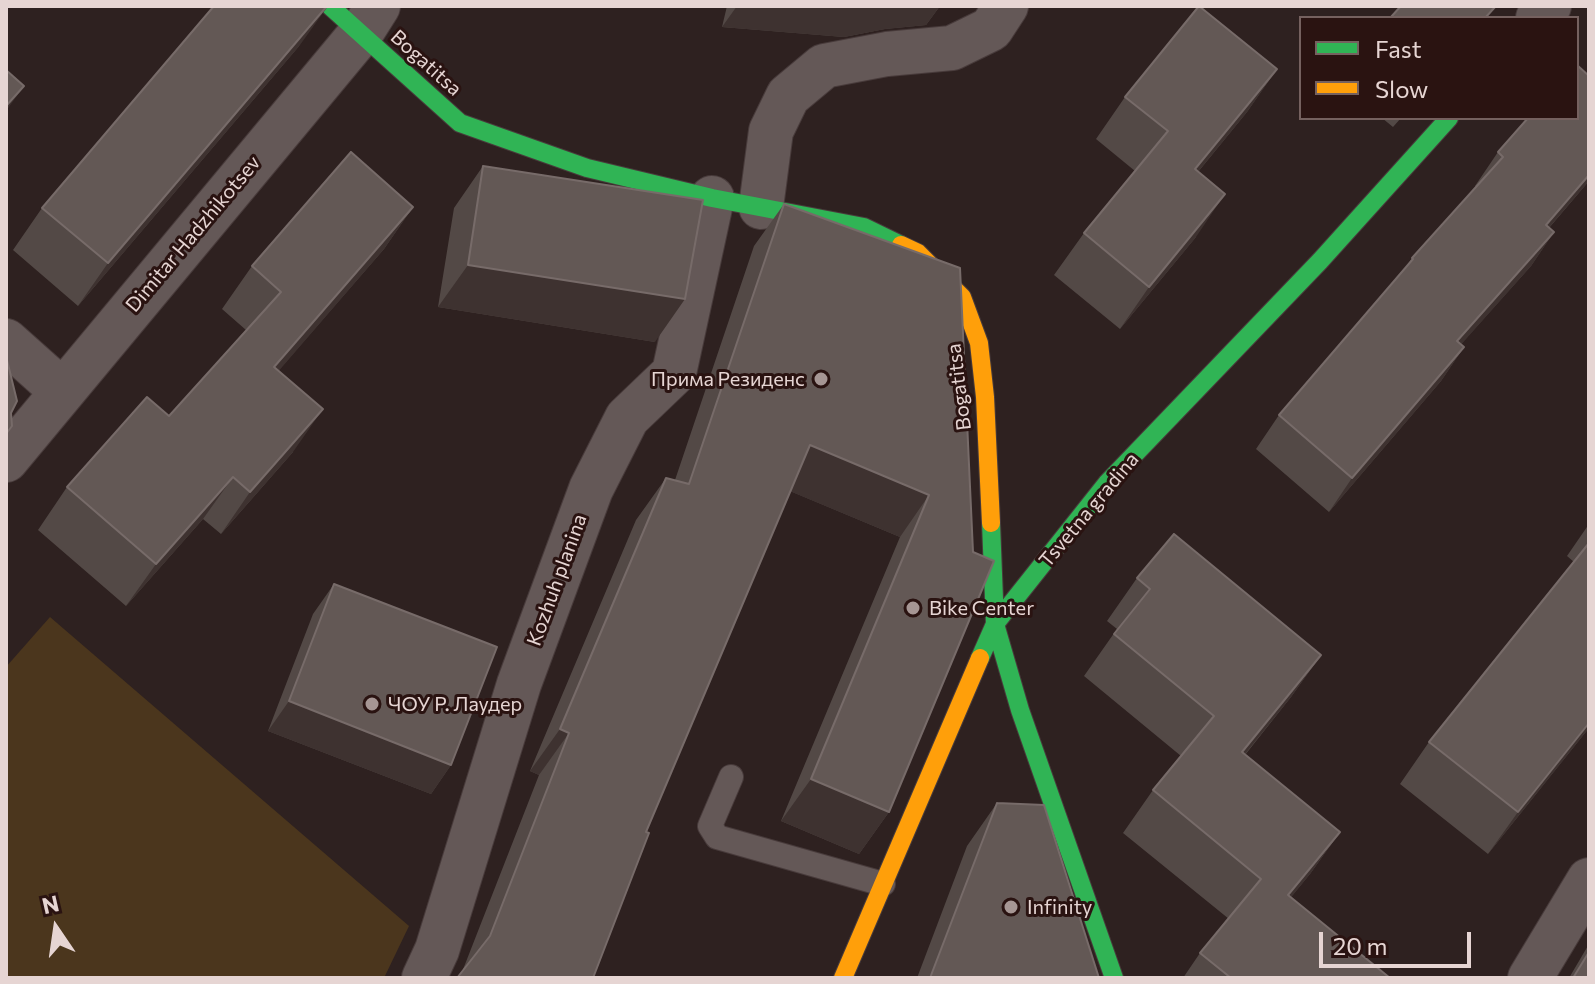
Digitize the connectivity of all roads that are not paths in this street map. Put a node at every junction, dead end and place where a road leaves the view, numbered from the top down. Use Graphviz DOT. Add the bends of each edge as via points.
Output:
graph roads {
  1 [pos="1006,6"];
  2 [pos="356,15"];
  3 [pos="1447,120"];
  4 [pos="712,198"];
  5 [pos="761,207"];
  6 [pos="6,341"];
  7 [pos="62,391"];
  8 [pos="6,460"];
  9 [pos="995,624"];
  10 [pos="731,777"];
  11 [pos="1589,880"];
  12 [pos="883,884"];
  13 [pos="424,978"];
  14 [pos="843,978"];
  15 [pos="1114,978"];
  16 [pos="1530,978"];
  1 -- 5 [label="street" via="991,29 952,48 824,66 788,96 771,131"];
  2 -- 4 [label="street, Bogatitsa" via="460,123 587,168"];
  2 -- 7 [label="street, Dimitar Hadzhikotsev"];
  3 -- 9 [label="street, Tsvetna gradina" via="1107,483"];
  4 -- 5 [label="street, Bogatitsa"];
  4 -- 13 [label="street, Kozhuh planina" via="674,373 627,418 591,489 519,684"];
  5 -- 9 [label="street, Bogatitsa" via="864,227 918,253 962,297 979,343 985,397"];
  6 -- 7 [label="street"];
  7 -- 8 [label="street, Dimitar Hadzhikotsev"];
  9 -- 12 [label="street, Tsvetna gradina"];
  9 -- 15 [label="street, Bogatitsa"];
  10 -- 12 [label="lane" via="710,826 717,837"];
  11 -- 16 [label="street"];
  12 -- 14 [label="street, Tsvetna gradina"];
}
